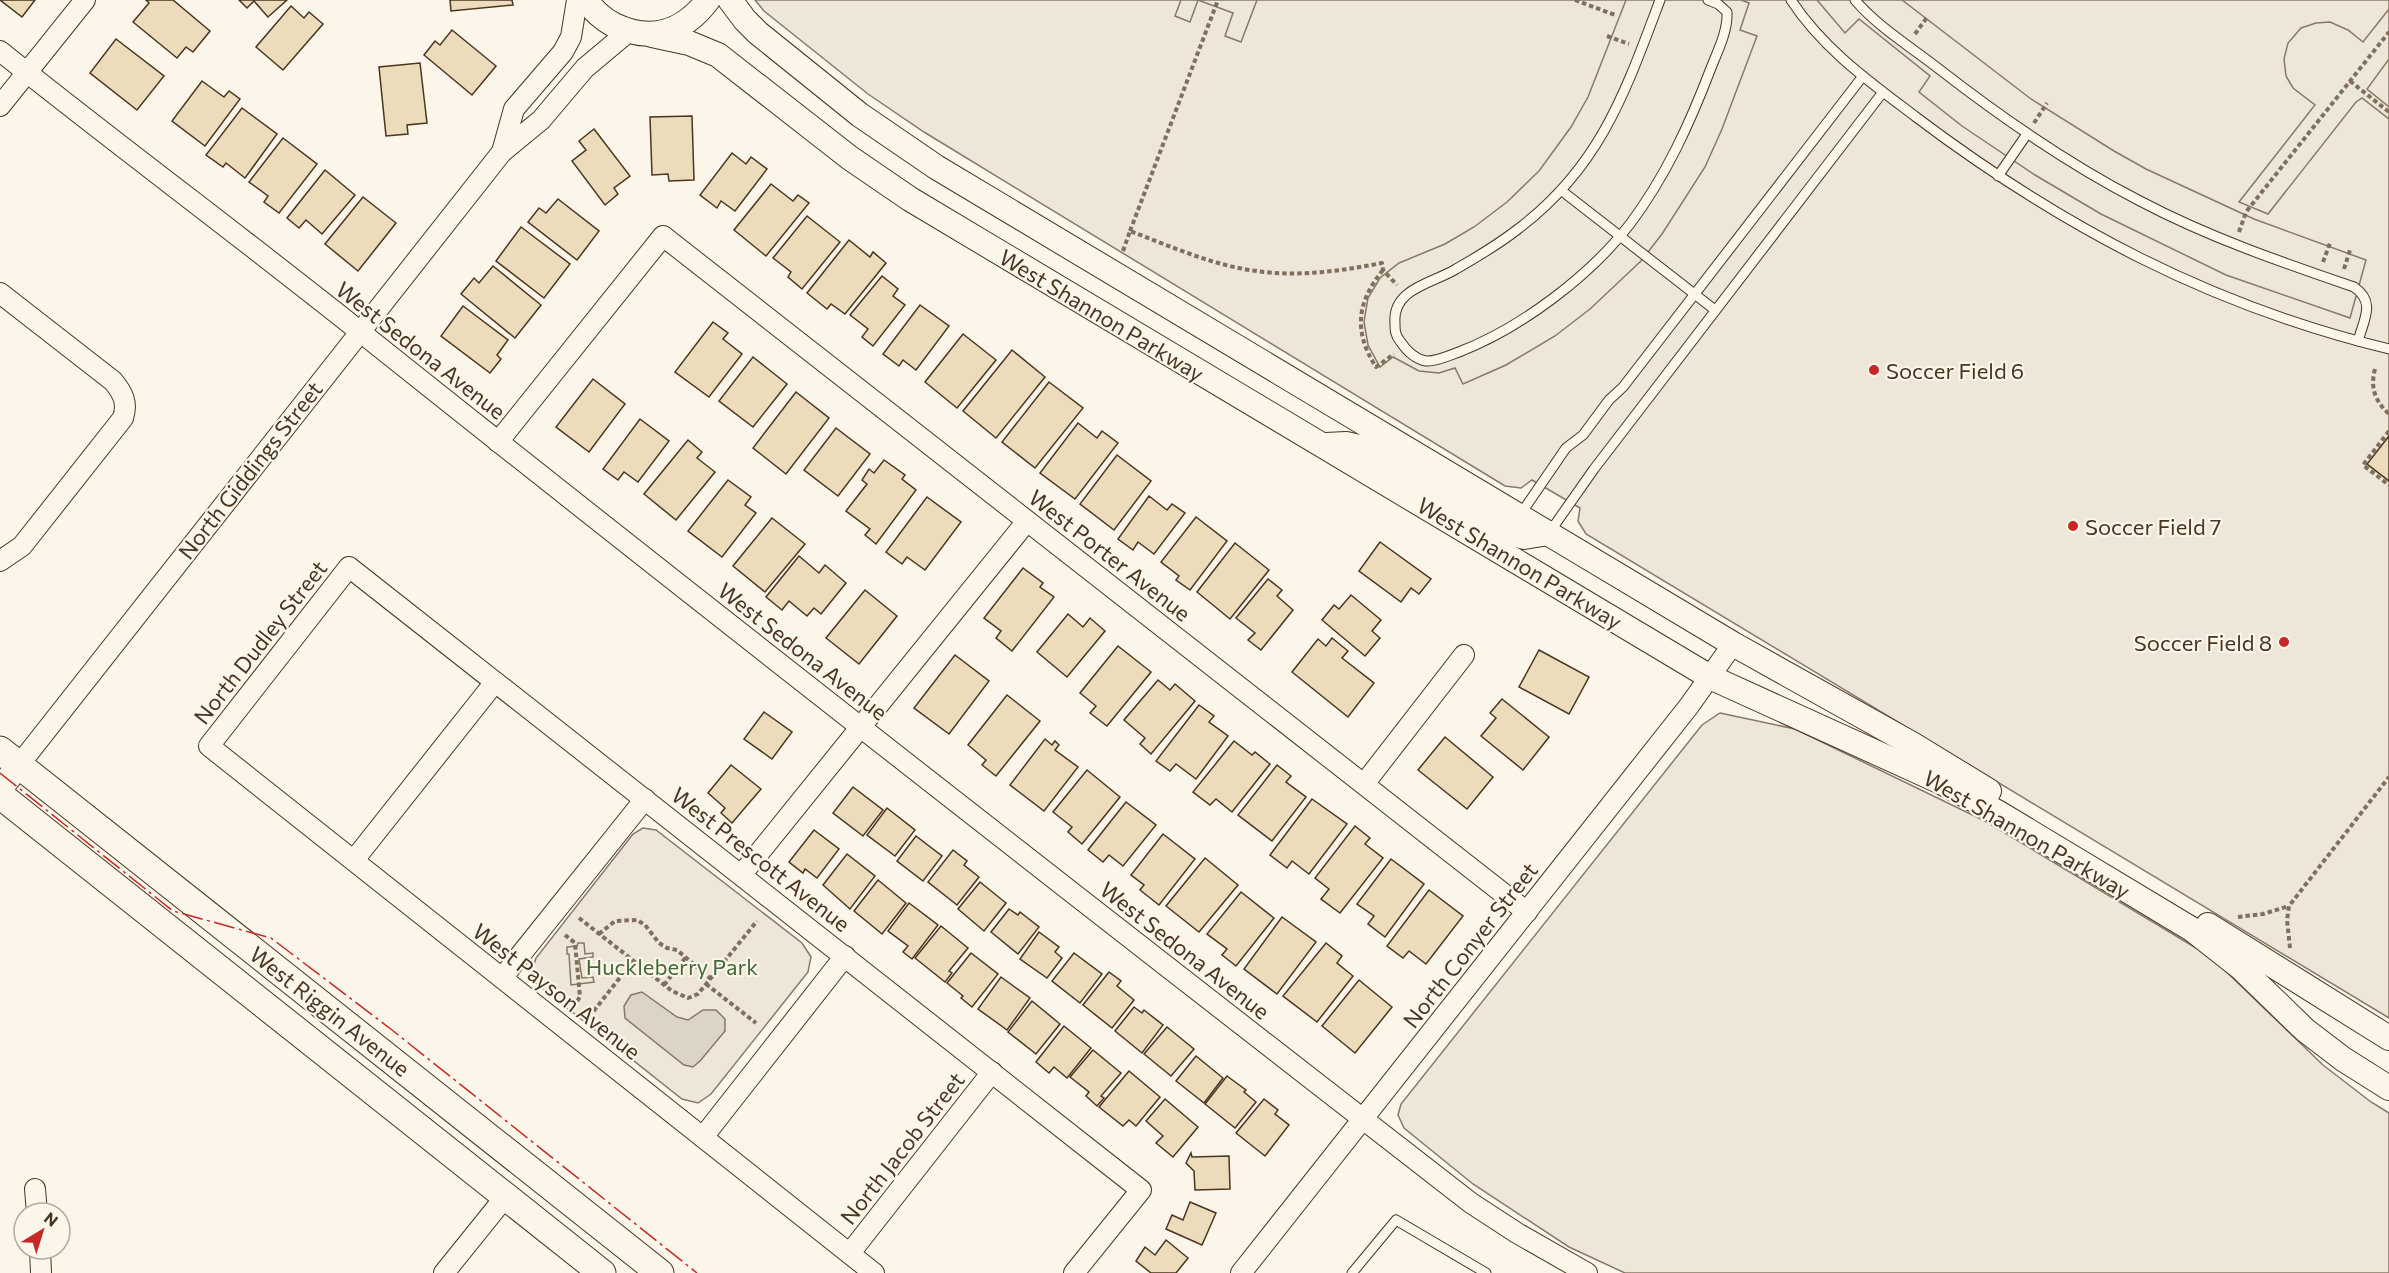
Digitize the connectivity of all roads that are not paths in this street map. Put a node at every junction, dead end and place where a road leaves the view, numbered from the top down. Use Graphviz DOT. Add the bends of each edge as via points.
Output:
graph roads {
  1 [pos="85,0"];
  2 [pos="577,0"];
  3 [pos="587,0"];
  4 [pos="708,0"];
  5 [pos="730,0"];
  6 [pos="1660,0"];
  7 [pos="1708,0"];
  8 [pos="1791,0"];
  9 [pos="1855,0"];
  10 [pos="628,32"];
  11 [pos="652,34"];
  12 [pos="0,51"];
  13 [pos="26,72"];
  14 [pos="1863,76"];
  15 [pos="1883,92"];
  16 [pos="0,106"];
  17 [pos="2027,134"];
  18 [pos="502,152"];
  19 [pos="1998,176"];
  20 [pos="1562,191"];
  21 [pos="1619,236"];
  22 [pos="0,293"];
  23 [pos="1695,293"];
  24 [pos="1715,310"];
  25 [pos="360,331"];
  26 [pos="2358,341"];
  27 [pos="2389,349"];
  28 [pos="498,442"];
  29 [pos="1324,445"];
  30 [pos="1520,515"];
  31 [pos="1027,520"];
  32 [pos="1549,533"];
  33 [pos="0,561"];
  34 [pos="349,567"];
  35 [pos="1733,644"];
  36 [pos="1464,655"];
  37 [pos="1710,677"];
  38 [pos="495,682"];
  39 [pos="862,728"];
  40 [pos="209,746"];
  41 [pos="10,757"];
  42 [pos="1364,784"];
  43 [pos="0,789"];
  44 [pos="0,795"];
  45 [pos="645,799"];
  46 [pos="354,860"];
  47 [pos="742,874"];
  48 [pos="1527,912"];
  49 [pos="845,956"];
  50 [pos="502,978"];
  51 [pos="2389,1038"];
  52 [pos="992,1072"];
  53 [pos="2389,1088"];
  54 [pos="1363,1119"];
  55 [pos="703,1137"];
  56 [pos="35,1189"];
  57 [pos="506,1196"];
  58 [pos="36,1201"];
  59 [pos="850,1253"];
  60 [pos="1076,1272"];
  61 [pos="444,1273"];
  62 [pos="602,1273"];
  63 [pos="660,1273"];
  64 [pos="874,1273"];
  65 [pos="1241,1273"];
  66 [pos="1352,1273"];
  67 [pos="1486,1273"];
  68 [pos="1587,1273"];
  1 -- 13 [label="street"];
  2 -- 18 [label="street, North Giddings Street" via="571,37 563,52 514,109"];
  3 -- 10 [label="street" via="606,21"];
  4 -- 11 [label="street" via="696,16 682,25"];
  5 -- 30 [label="street, West Shannon Parkway" via="758,33 899,142"];
  6 -- 20 [label="lane" via="1624,93 1587,158"];
  7 -- 21 [label="lane" via="1727,12 1714,61 1681,142 1658,183"];
  8 -- 14 [label="lane" via="1820,38"];
  9 -- 17 [label="lane"];
  10 -- 11 [label="street"];
  10 -- 18 [label="street, North Giddings Street" via="585,68 541,120"];
  11 -- 29 [label="street, West Shannon Parkway" via="718,55 849,158 910,199"];
  12 -- 13 [label="street, West Sedona Avenue"];
  13 -- 16 [label="street"];
  13 -- 25 [label="street, West Sedona Avenue"];
  14 -- 15 [label="lane"];
  14 -- 23 [label="lane"];
  15 -- 19 [label="lane"];
  15 -- 24 [label="lane"];
  17 -- 19 [label="lane"];
  17 -- 26 [label="lane" via="2140,201 2234,244 2354,287 2364,294 2368,305"];
  18 -- 25 [label="street, North Giddings Street"];
  19 -- 26 [label="lane" via="2068,220 2172,275 2300,325"];
  20 -- 21 [label="lane"];
  20 -- 21 [label="lane" via="1516,231 1454,271 1419,285 1406,295 1394,315 1396,336 1409,353 1427,361 1446,357 1503,331 1572,283"];
  21 -- 23 [label="lane"];
  22 -- 33 [label="street" via="113,381 126,401 123,418 22,546"];
  23 -- 24 [label="lane"];
  23 -- 30 [label="lane" via="1623,387 1566,448"];
  24 -- 32 [label="lane"];
  25 -- 28 [label="street, West Sedona Avenue"];
  25 -- 41 [label="street, North Giddings Street"];
  26 -- 27 [label="lane"];
  28 -- 31 [label="street, West Porter Avenue" via="663,236"];
  28 -- 39 [label="street, West Sedona Avenue"];
  29 -- 32 [label="street" via="1359,447 1496,529 1524,537"];
  29 -- 37 [label="street, West Shannon Parkway"];
  30 -- 32 [label="street, West Shannon Parkway"];
  31 -- 39 [label="street"];
  31 -- 42 [label="street, West Porter Avenue"];
  32 -- 35 [label="street, West Shannon Parkway"];
  34 -- 38 [label="street, West Prescott Avenue"];
  34 -- 40 [label="street, North Dudley Street"];
  35 -- 37 [label="street, North Conyer Street"];
  35 -- 51 [label="street, West Shannon Parkway" via="1912,744"];
  36 -- 42 [label="street"];
  37 -- 48 [label="street, North Conyer Street"];
  37 -- 53 [label="street, West Shannon Parkway" via="1941,782 2027,829 2193,930 2240,967 2305,1030"];
  38 -- 45 [label="street, West Prescott Avenue"];
  38 -- 46 [label="street"];
  39 -- 47 [label="street"];
  39 -- 54 [label="street, West Sedona Avenue"];
  40 -- 46 [label="street, West Payson Avenue"];
  41 -- 43 [label="street, North Giddings Street"];
  41 -- 63 [label="main road, West Riggin Avenue"];
  42 -- 48 [label="street, West Porter Avenue"];
  44 -- 57 [label="main road, West Riggin Avenue"];
  45 -- 47 [label="street, West Prescott Avenue"];
  45 -- 50 [label="street"];
  46 -- 50 [label="street, West Payson Avenue"];
  47 -- 49 [label="street, West Prescott Avenue"];
  48 -- 54 [label="street, North Conyer Street"];
  49 -- 52 [label="street, West Prescott Avenue"];
  49 -- 55 [label="street"];
  50 -- 55 [label="street, West Payson Avenue"];
  52 -- 59 [label="street, North Jacob Street"];
  52 -- 60 [label="street, West Prescott Avenue" via="1141,1190"];
  54 -- 65 [label="street, North Conyer Street"];
  54 -- 68 [label="street, West Sedona Avenue" via="1471,1203"];
  55 -- 59 [label="street, West Payson Avenue"];
  56 -- 58 [label="street"];
  57 -- 61 [label="street"];
  57 -- 62 [label="main road, West Riggin Avenue"];
  59 -- 64 [label="street, West Payson Avenue"];
  66 -- 67 [label="lane" via="1396,1220"];
}
